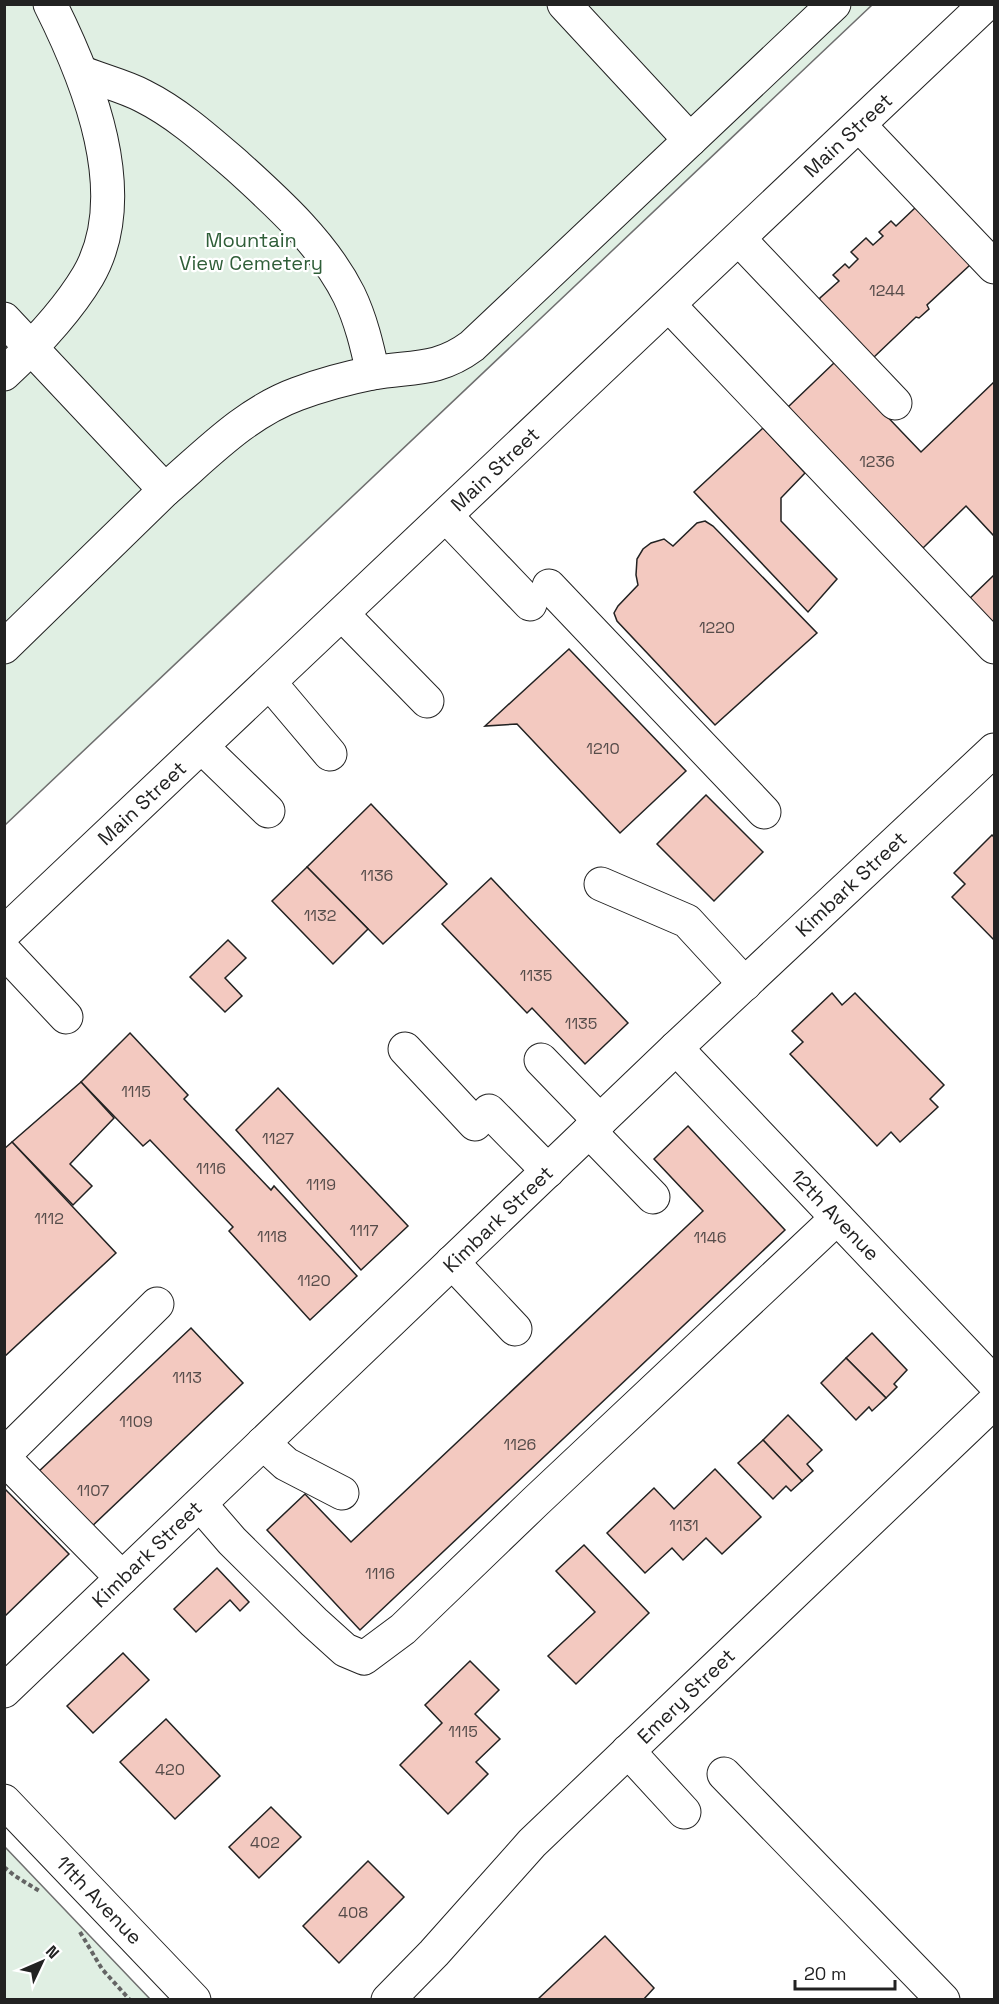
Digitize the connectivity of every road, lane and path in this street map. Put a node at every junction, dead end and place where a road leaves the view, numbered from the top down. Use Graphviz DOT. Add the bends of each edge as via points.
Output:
graph roads {
  1 [pos="50,4"];
  2 [pos="564,4"];
  3 [pos="834,4"];
  4 [pos="986,4"];
  5 [pos="83,74"];
  6 [pos="859,125"];
  7 [pos="690,140"];
  8 [pos="738,239"];
  9 [pos="994,267"];
  10 [pos="669,304"];
  11 [pos="4,319"];
  12 [pos="32,348"];
  13 [pos="373,373"];
  14 [pos="4,374"];
  15 [pos="895,403"];
  16 [pos="165,490"];
  17 [pos="446,516"];
  18 [pos="342,614"];
  19 [pos="4,647"];
  20 [pos="994,647"];
  21 [pos="270,683"];
  22 [pos="428,701"];
  23 [pos="202,747"];
  24 [pos="994,750"];
  25 [pos="330,754"];
  26 [pos="268,811"];
  27 [pos="764,812"];
  28 [pos="601,884"];
  29 [pos="4,933"];
  30 [pos="4,951"];
  31 [pos="745,984"];
  32 [pos="66,1017"];
  33 [pos="676,1048"];
  34 [pos="405,1049"];
  35 [pos="541,1060"];
  36 [pos="595,1126"];
  37 [pos="548,1171"];
  38 [pos="653,1197"];
  39 [pos="837,1218"];
  40 [pos="452,1262"];
  41 [pos="157,1304"];
  42 [pos="515,1329"];
  43 [pos="994,1383"];
  44 [pos="994,1402"];
  45 [pos="263,1443"];
  46 [pos="4,1457"];
  47 [pos="342,1493"];
  48 [pos="200,1504"];
  49 [pos="122,1578"];
  50 [pos="4,1690"];
  51 [pos="628,1751"];
  52 [pos="724,1774"];
  53 [pos="4,1801"];
  54 [pos="684,1812"];
  55 [pos="4,1867"];
  56 [pos="43,1893"];
  57 [pos="72,1924"];
  58 [pos="130,2000"];
  59 [pos="194,2000"];
  60 [pos="388,2000"];
  61 [pos="943,2000"];
  1 -- 5 [label="main road"];
  2 -- 7 [label="main road"];
  3 -- 7 [label="main road"];
  4 -- 6 [label="main road, Main Street"];
  5 -- 12 [label="main road" via="107,175 102,238 89,274"];
  5 -- 13 [label="main road" via="142,95 173,113 259,186 306,233 329,260 348,294 362,325"];
  6 -- 8 [label="main road, Main Street"];
  6 -- 9 [label="main road"];
  7 -- 13 [label="main road" via="472,346 433,365"];
  8 -- 10 [label="main road, Main Street"];
  8 -- 15 [label="main road"];
  10 -- 17 [label="main road, Main Street"];
  10 -- 20 [label="main road"];
  11 -- 12 [label="main road"];
  12 -- 14 [label="main road"];
  12 -- 16 [label="main road"];
  13 -- 16 [label="main road" via="298,393 267,407"];
  16 -- 19 [label="main road"];
  17 -- 18 [label="main road, Main Street"];
  17 -- 27 [label="main road" via="539,595"];
  18 -- 21 [label="main road, Main Street"];
  18 -- 22 [label="main road"];
  21 -- 23 [label="main road, Main Street"];
  21 -- 25 [label="main road"];
  23 -- 26 [label="main road"];
  23 -- 29 [label="main road, Main Street"];
  24 -- 31 [label="main road, Kimbark Street"];
  28 -- 31 [label="main road" via="687,921"];
  30 -- 32 [label="main road"];
  31 -- 33 [label="main road, Kimbark Street"];
  33 -- 36 [label="main road, Kimbark Street"];
  33 -- 39 [label="main road, 12th Avenue"];
  34 -- 37 [label="main road"];
  35 -- 36 [label="main road"];
  36 -- 37 [label="main road, Kimbark Street"];
  36 -- 38 [label="main road"];
  37 -- 40 [label="main road, Kimbark Street"];
  39 -- 43 [label="main road, 12th Avenue"];
  39 -- 48 [label="main road" via="403,1629 364,1658 345,1650 314,1622"];
  40 -- 42 [label="main road"];
  40 -- 45 [label="main road, Kimbark Street"];
  41 -- 46 [label="main road"];
  44 -- 51 [label="main road, Emery Street"];
  45 -- 47 [label="main road" via="286,1464"];
  45 -- 48 [label="main road, Kimbark Street"];
  46 -- 49 [label="main road"];
  48 -- 49 [label="main road, Kimbark Street"];
  49 -- 50 [label="main road, Kimbark Street"];
  51 -- 54 [label="main road"];
  51 -- 60 [label="main road, Emery Street" via="532,1843"];
  52 -- 61 [label="main road"];
  53 -- 59 [label="main road, 11th Avenue"];
  55 -- 56 [label="path"];
  57 -- 58 [label="path" via="102,1969"];
}
